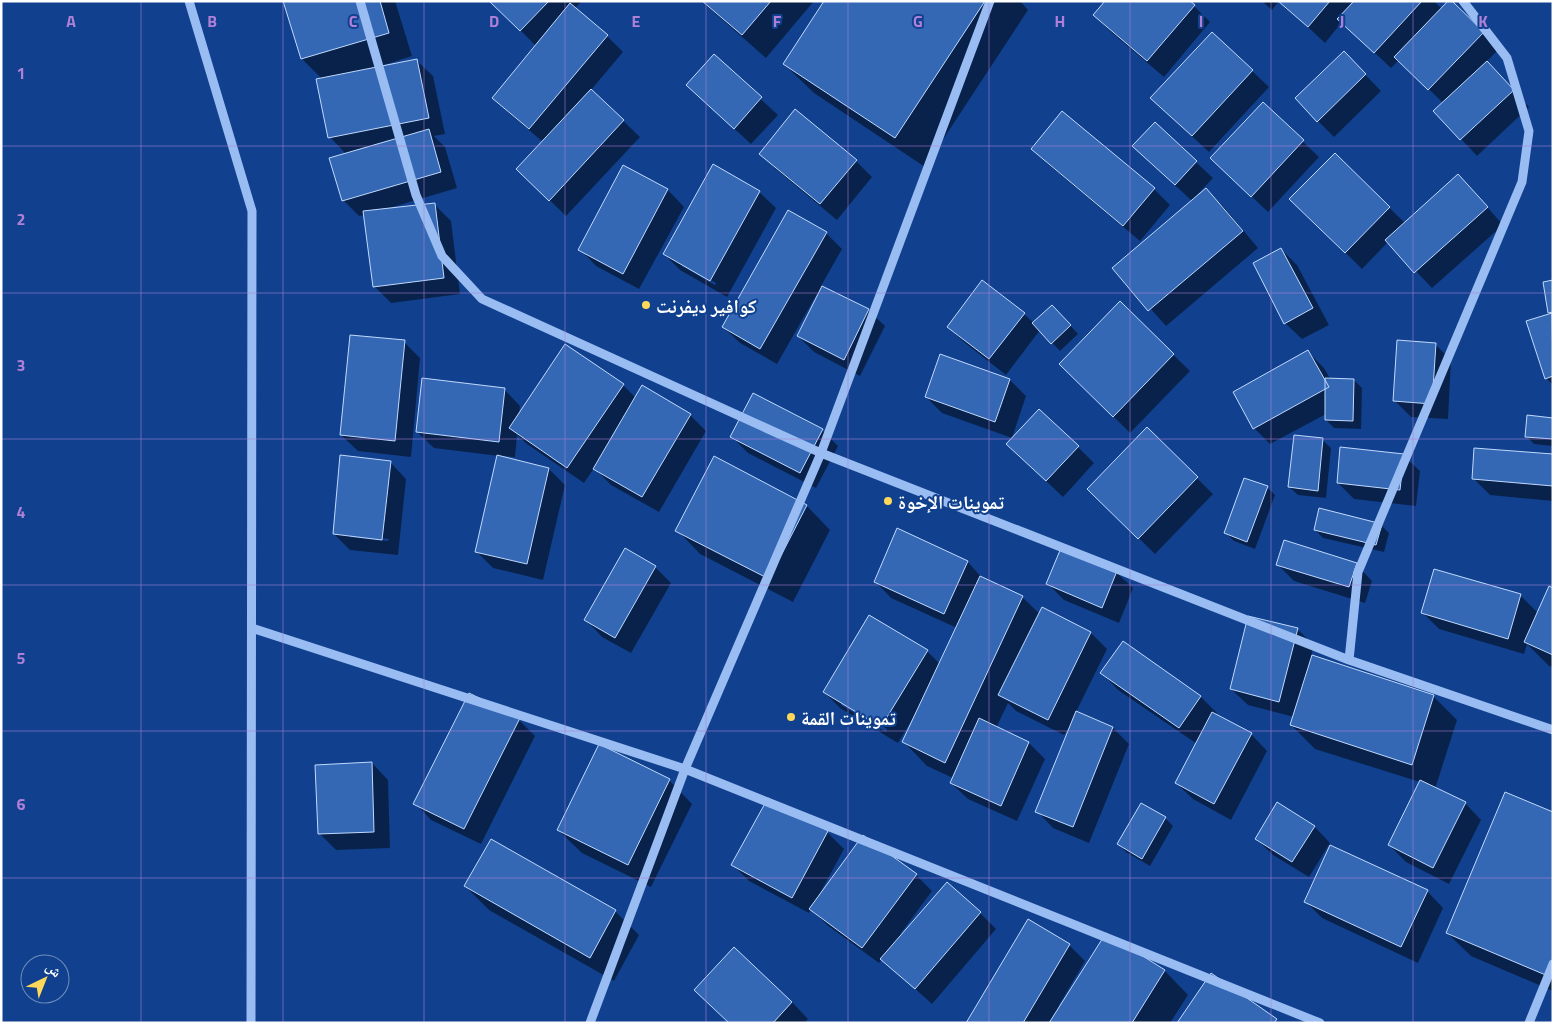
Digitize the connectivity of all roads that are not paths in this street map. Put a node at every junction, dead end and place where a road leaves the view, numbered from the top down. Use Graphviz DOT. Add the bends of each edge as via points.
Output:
graph roads {
  1 [pos="189,1"];
  2 [pos="360,1"];
  3 [pos="990,1"];
  4 [pos="1463,1"];
  5 [pos="821,454"];
  6 [pos="252,628"];
  7 [pos="1349,660"];
  8 [pos="1553,730"];
  9 [pos="685,769"];
  10 [pos="1553,964"];
  11 [pos="251,1023"];
  12 [pos="590,1023"];
  13 [pos="1320,1023"];
  14 [pos="1529,1023"];
  1 -- 6 [label="street" via="252,211"];
  2 -- 5 [label="street" via="416,195 442,256 482,299"];
  3 -- 5 [label="street"];
  4 -- 7 [label="street" via="1507,58 1529,131 1522,182 1358,572"];
  5 -- 7 [label="street"];
  5 -- 9 [label="street"];
  6 -- 9 [label="street"];
  6 -- 11 [label="street"];
  7 -- 8 [label="street"];
  9 -- 12 [label="street"];
  9 -- 13 [label="street"];
  10 -- 14 [label="street"];
}
